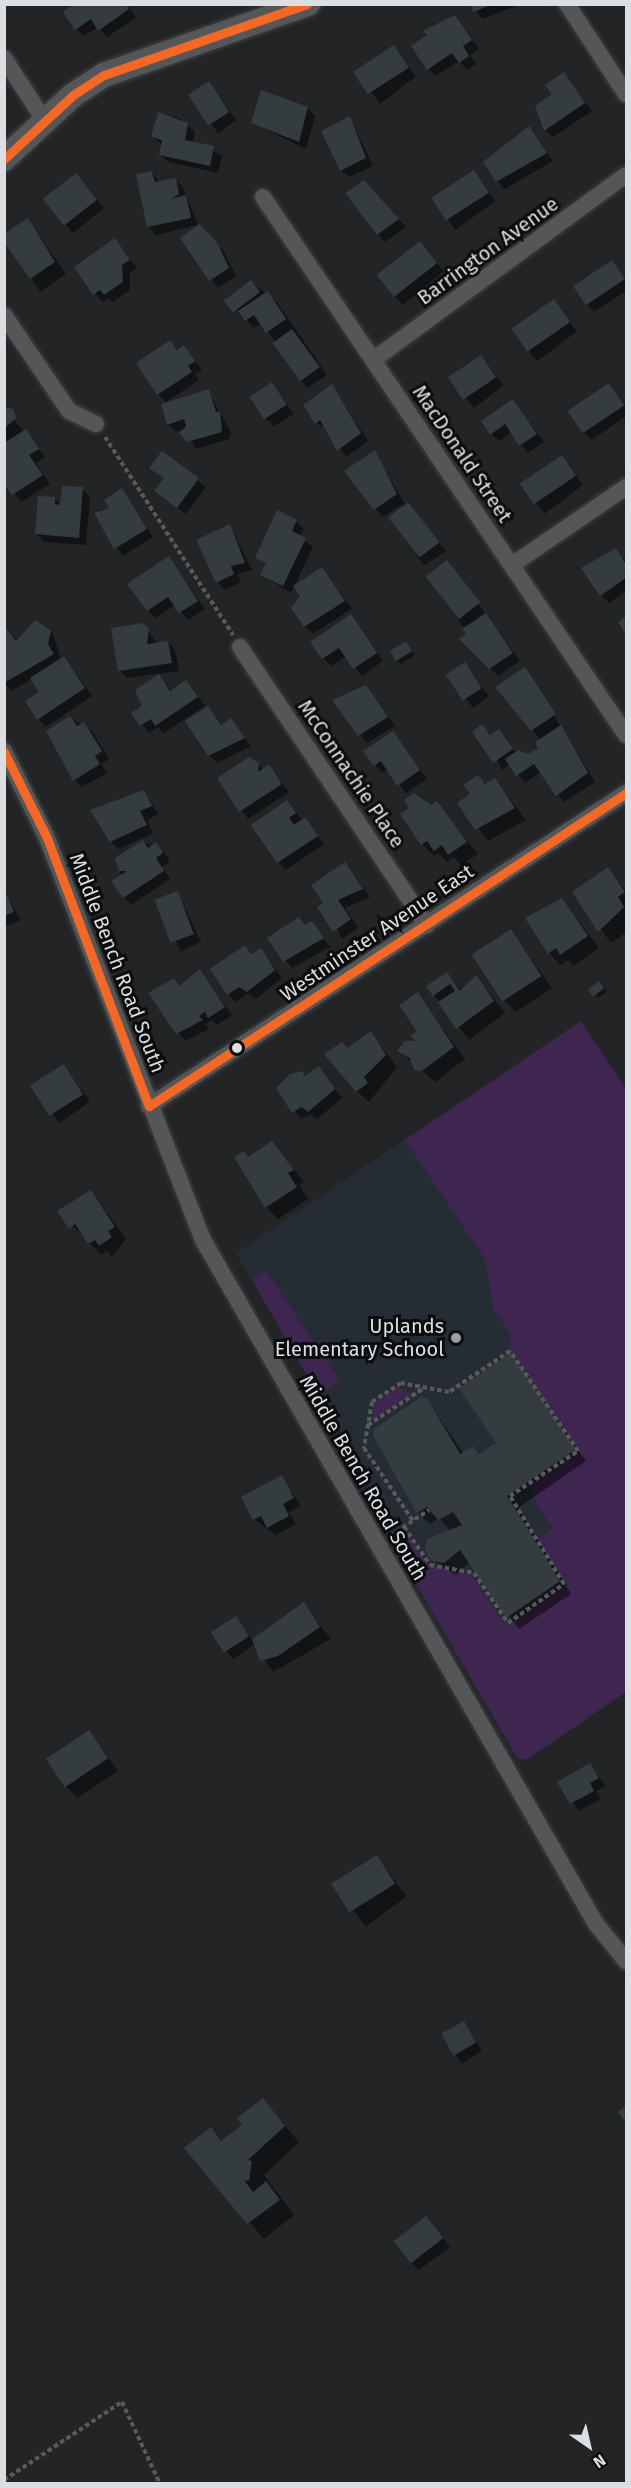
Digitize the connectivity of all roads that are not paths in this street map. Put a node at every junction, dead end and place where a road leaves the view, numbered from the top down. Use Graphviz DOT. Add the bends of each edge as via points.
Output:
graph roads {
  1 [pos="308,4"];
  2 [pos="567,4"];
  3 [pos="4,58"];
  4 [pos="627,94"];
  5 [pos="44,120"];
  6 [pos="4,159"];
  7 [pos="627,175"];
  8 [pos="264,197"];
  9 [pos="4,315"];
  10 [pos="374,360"];
  11 [pos="96,424"];
  12 [pos="627,487"];
  13 [pos="512,565"];
  14 [pos="240,647"];
  15 [pos="627,735"];
  16 [pos="4,751"];
  17 [pos="627,793"];
  18 [pos="427,925"];
  19 [pos="148,1106"];
  20 [pos="627,1961"];
  1 -- 5 [label="main road" via="118,68"];
  2 -- 4 [label="street"];
  3 -- 5 [label="street"];
  5 -- 6 [label="main road"];
  7 -- 10 [label="street, Barrington Avenue"];
  8 -- 10 [label="street, MacDonald Street"];
  9 -- 11 [label="street" via="69,411"];
  10 -- 13 [label="street, MacDonald Street"];
  12 -- 13 [label="street"];
  13 -- 15 [label="street, MacDonald Street"];
  14 -- 18 [label="street, McConnachie Place"];
  16 -- 19 [label="street, Middle Bench Road South" via="47,838"];
  17 -- 18 [label="street, Westminster Avenue East"];
  18 -- 19 [label="street, Westminster Avenue East"];
  19 -- 20 [label="street, Middle Bench Road South" via="203,1240 376,1544 611,1943"];
}
